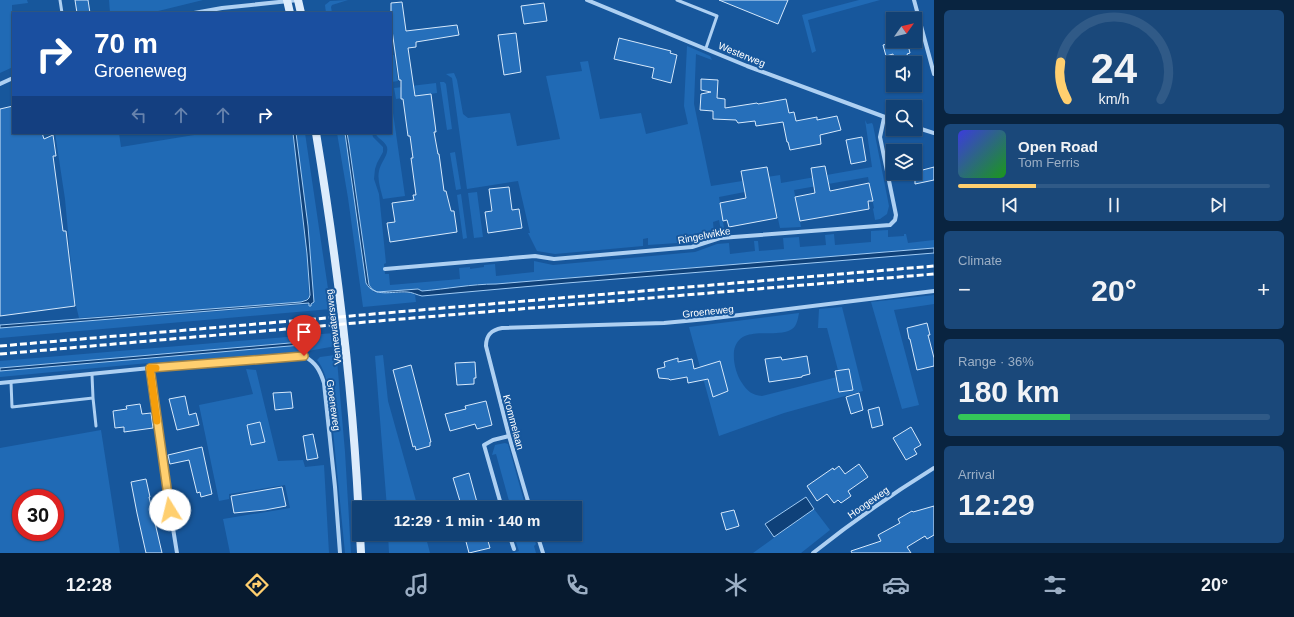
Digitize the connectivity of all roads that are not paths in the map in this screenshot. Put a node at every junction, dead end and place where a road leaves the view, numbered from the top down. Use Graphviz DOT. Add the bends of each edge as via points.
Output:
graph roads {
  1 [pos="60,0"];
  2 [pos="298,0"];
  3 [pos="587,0"];
  4 [pos="677,0"];
  5 [pos="914,0"];
  6 [pos="288,1"];
  7 [pos="62,12"];
  8 [pos="200,12"];
  9 [pos="290,12"];
  10 [pos="300,12"];
  11 [pos="706,48"];
  12 [pos="934,74"];
  13 [pos="12,78"];
  14 [pos="0,84"];
  15 [pos="884,118"];
  16 [pos="922,129"];
  17 [pos="934,133"];
  18 [pos="316,134"];
  19 [pos="385,269"];
  20 [pos="934,292"];
  21 [pos="486,339"];
  22 [pos="150,368"];
  23 [pos="92,374"];
  24 [pos="11,382"];
  25 [pos="0,383"];
  26 [pos="94,398"];
  27 [pos="96,426"];
  28 [pos="509,436"];
  29 [pos="934,468"];
  30 [pos="358,501"];
  31 [pos="500,501"];
  32 [pos="528,501"];
  33 [pos="360,541"];
  34 [pos="511,541"];
  35 [pos="539,541"];
  36 [pos="514,550"];
  37 [pos="177,553"];
  38 [pos="340,553"];
  39 [pos="360,553"];
  40 [pos="543,553"];
  41 [pos="813,553"];
  1 -- 7 [label="lane"];
  2 -- 6 [label="street"];
  2 -- 10 [label="street"];
  3 -- 11 [label="street, Westerweg"];
  4 -- 11 [label="lane" via="717,16"];
  5 -- 12 [label="street"];
  6 -- 8 [label="street"];
  6 -- 9 [label="street"];
  11 -- 15 [label="street, Westerweg"];
  13 -- 14 [label="street"];
  15 -- 19 [label="street, Ringelwikke" via="880,137 896,215 890,225 720,238 692,247 554,259 535,256"];
  16 -- 17 [label="street"];
  18 -- 30 [label="street, Vennewatersweg" via="333,240 348,367"];
  20 -- 21 [label="street, Groeneweg" via="664,323 502,328 492,332"];
  21 -- 28 [label="street, Krommelaan"];
  22 -- 23 [label="street, Groeneweg"];
  22 -- 37 [label="street"];
  22 -- 38 [label="street, Groeneweg" via="304,356 314,363 324,382"];
  23 -- 24 [label="street, Groeneweg"];
  23 -- 26 [label="lane"];
  24 -- 25 [label="street, Groeneweg"];
  24 -- 26 [label="lane" via="12,407"];
  26 -- 27 [label="lane"];
  28 -- 31 [label="street" via="484,444"];
  28 -- 32 [label="street, Krommelaan"];
  29 -- 41 [label="street, Hoogeweg" via="880,503"];
  33 -- 39 [label="street"];
  34 -- 36 [label="street"];
  35 -- 40 [label="street"];
}
